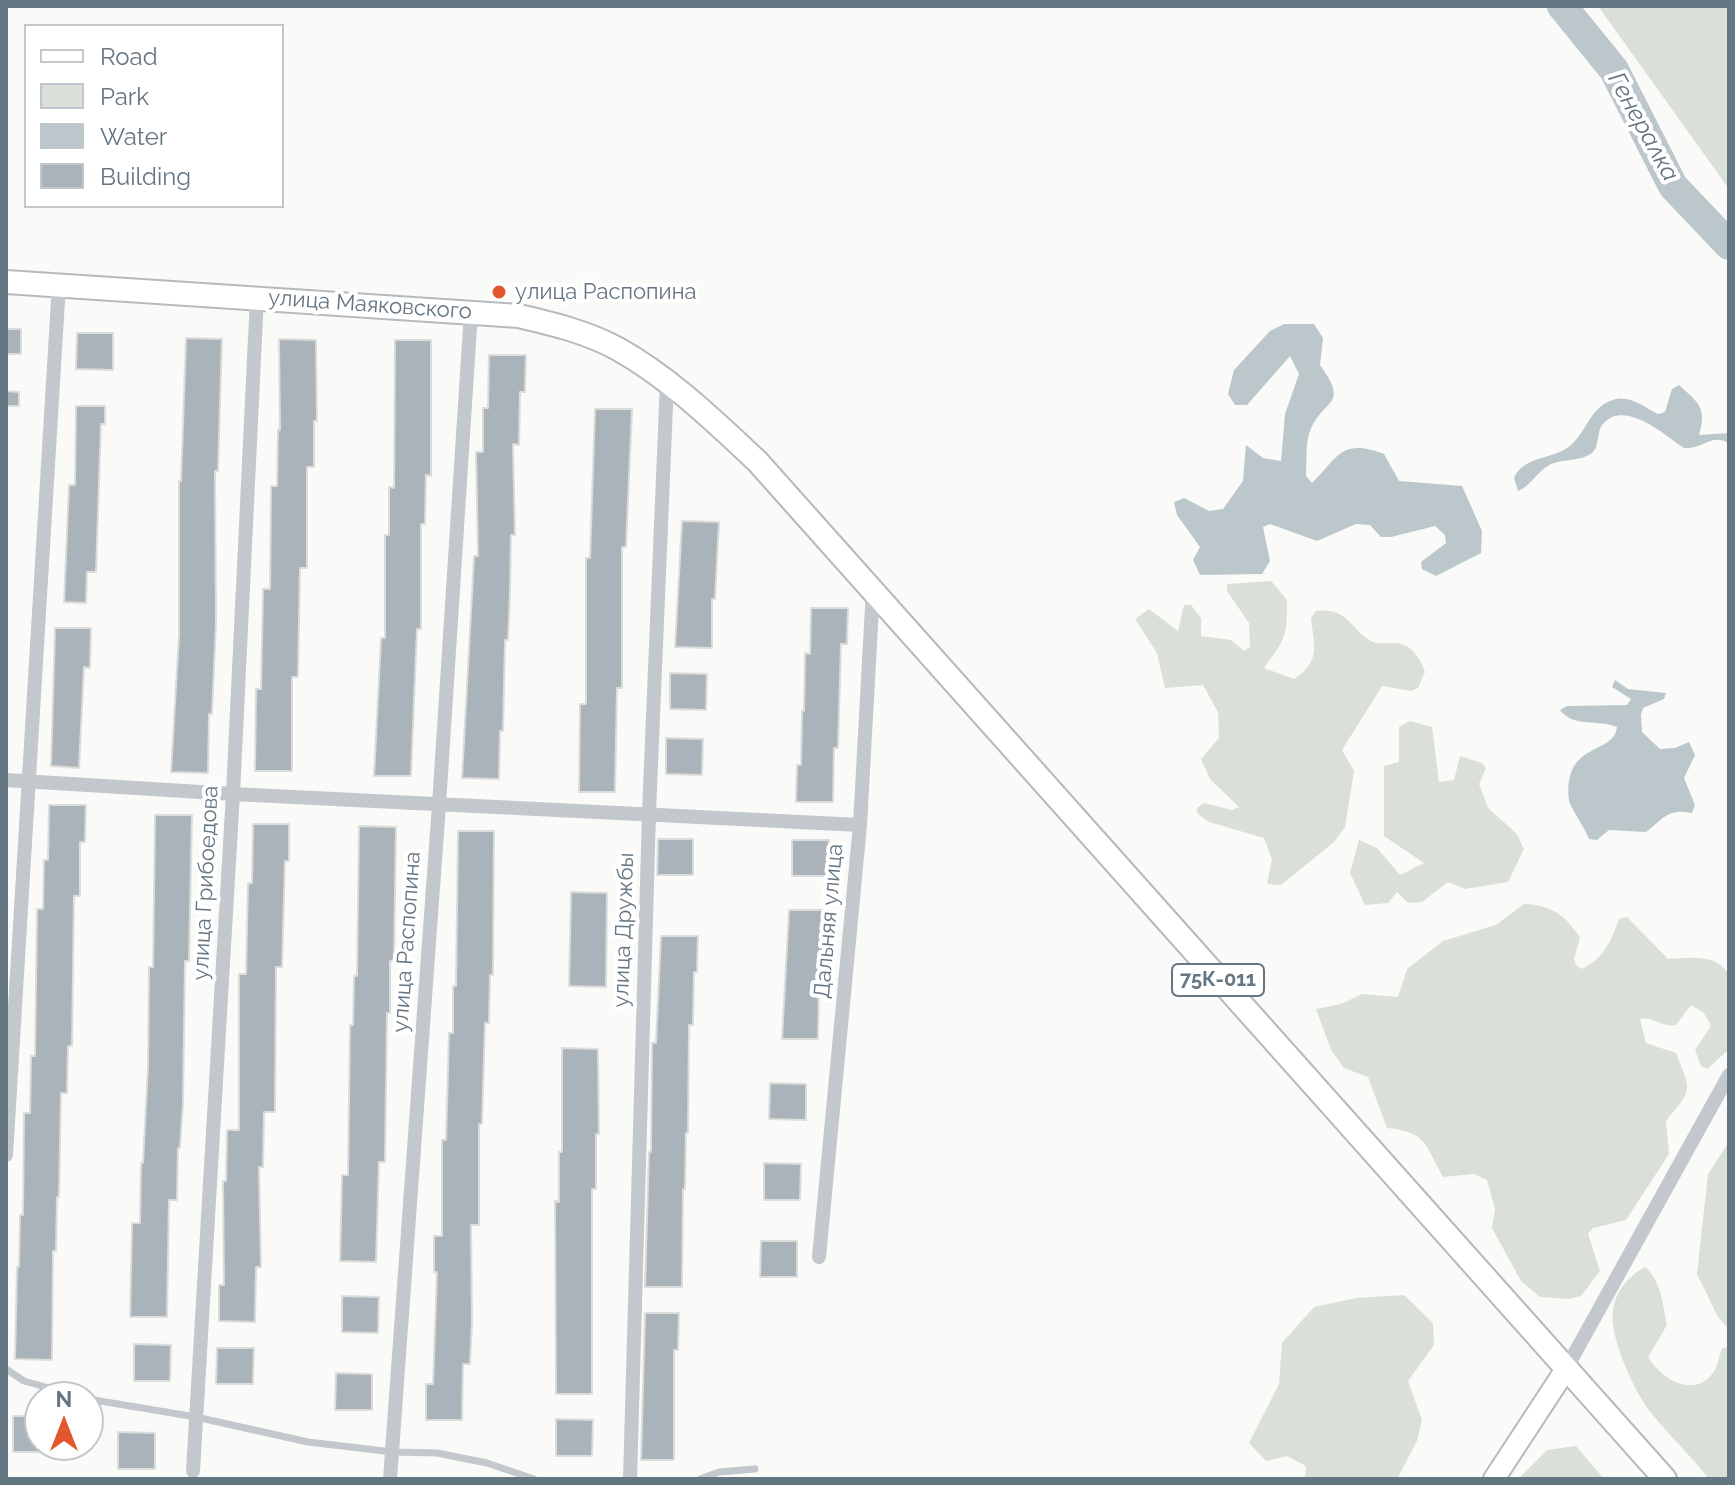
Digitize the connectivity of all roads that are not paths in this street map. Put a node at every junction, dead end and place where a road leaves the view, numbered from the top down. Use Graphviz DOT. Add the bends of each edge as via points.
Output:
graph roads {
  1 [pos="6,282"];
  2 [pos="59,284"];
  3 [pos="257,297"];
  4 [pos="471,312"];
  5 [pos="667,382"];
  6 [pos="873,588"];
  7 [pos="6,780"];
  8 [pos="29,781"];
  9 [pos="233,794"];
  10 [pos="439,805"];
  11 [pos="649,813"];
  12 [pos="860,825"];
  13 [pos="1729,1075"];
  14 [pos="6,1155"];
  15 [pos="819,1257"];
  16 [pos="6,1369"];
  17 [pos="1566,1369"];
  18 [pos="24,1381"];
  19 [pos="104,1402"];
  20 [pos="196,1417"];
  21 [pos="393,1452"];
  22 [pos="755,1469"];
  23 [pos="193,1471"];
  24 [pos="390,1479"];
  25 [pos="534,1479"];
  26 [pos="630,1479"];
  27 [pos="700,1479"];
  28 [pos="1494,1479"];
  29 [pos="1665,1479"];
  1 -- 2 [label="main road, улица Маяковского"];
  2 -- 3 [label="main road, улица Маяковского"];
  2 -- 8 [label="street"];
  3 -- 4 [label="main road, улица Маяковского"];
  3 -- 9 [label="street, улица Грибоедова"];
  4 -- 5 [label="main road, улица Маяковского" via="569,328 617,349"];
  4 -- 10 [label="street, улица Распопина"];
  5 -- 6 [label="main road, улица Маяковского" via="757,461"];
  5 -- 11 [label="street, улица Дружбы"];
  6 -- 12 [label="street, Дальняя улица"];
  6 -- 17 [label="main road, 75К-011"];
  7 -- 8 [label="street"];
  8 -- 9 [label="street"];
  8 -- 14 [label="street"];
  9 -- 10 [label="street"];
  9 -- 20 [label="street, улица Грибоедова"];
  10 -- 11 [label="street"];
  10 -- 21 [label="street, улица Распопина"];
  11 -- 12 [label="street"];
  11 -- 26 [label="street, улица Дружбы"];
  12 -- 15 [label="street, Дальняя улица"];
  13 -- 17 [label="street"];
  16 -- 18 [label="lane"];
  17 -- 28 [label="street"];
  17 -- 29 [label="main road, 75К-011"];
  19 -- 20 [label="lane"];
  20 -- 21 [label="lane" via="308,1442"];
  20 -- 23 [label="street, улица Грибоедова"];
  21 -- 24 [label="street, улица Распопина"];
  21 -- 25 [label="lane" via="437,1453"];
  22 -- 27 [label="lane"];
}
